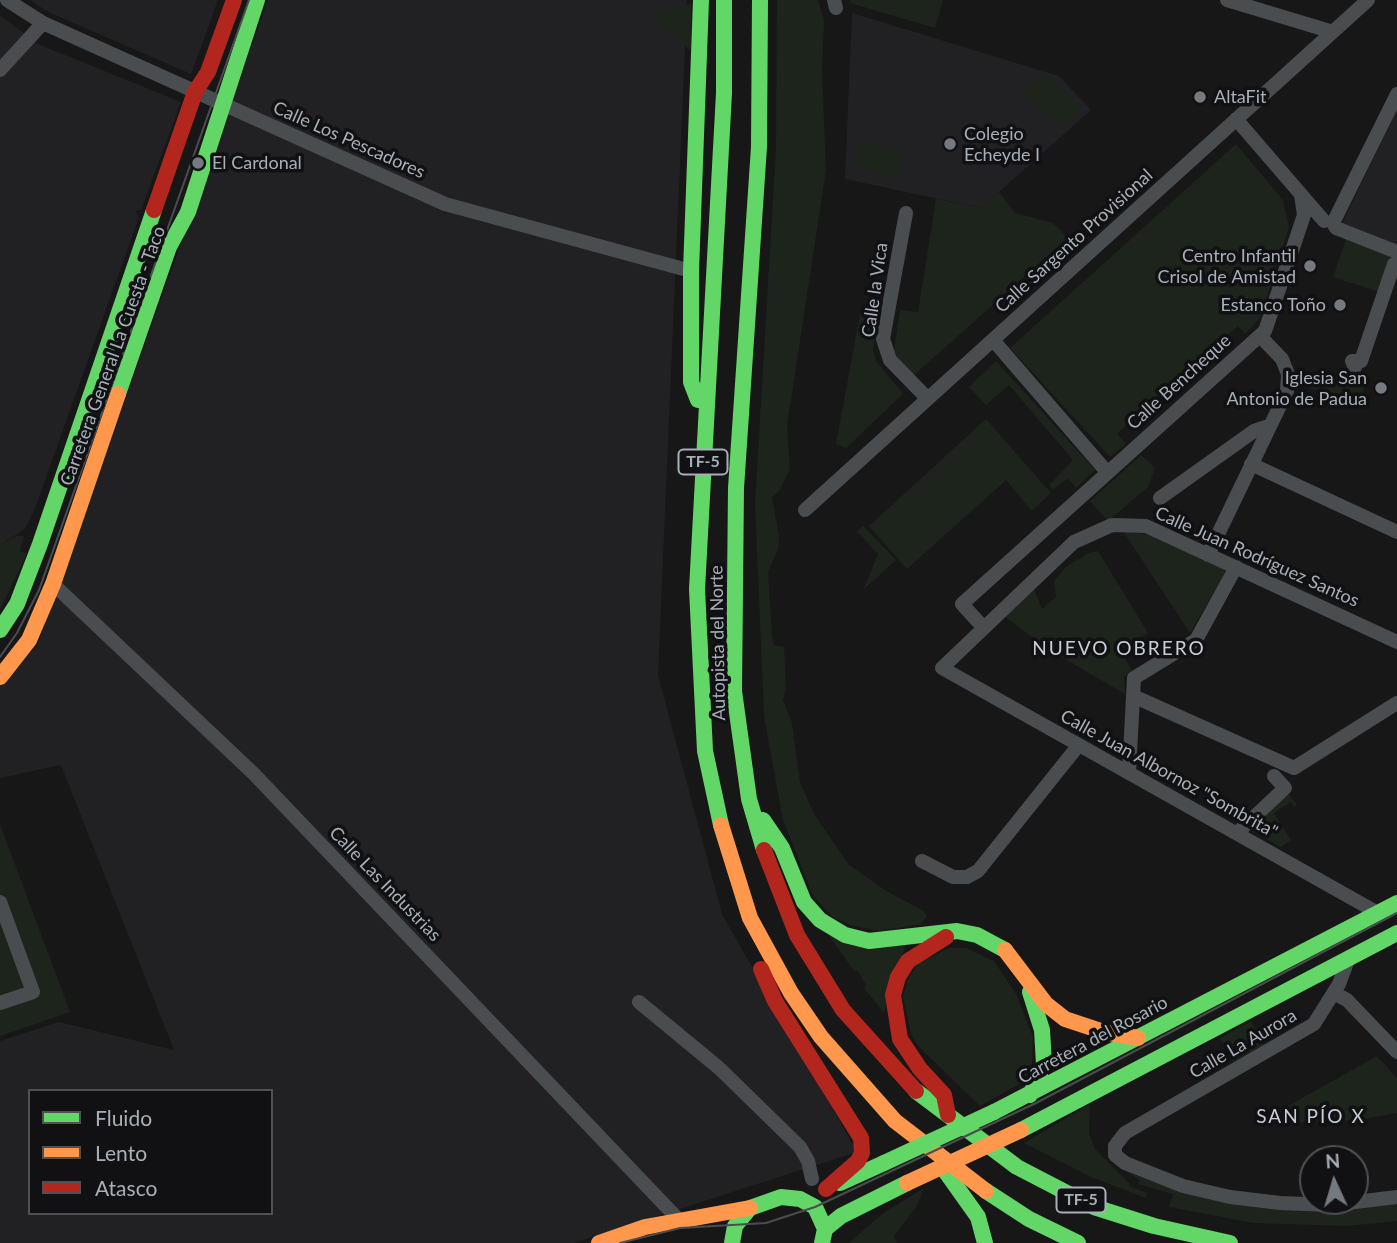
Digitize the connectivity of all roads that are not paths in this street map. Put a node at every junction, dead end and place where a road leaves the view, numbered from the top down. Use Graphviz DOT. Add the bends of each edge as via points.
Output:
graph roads {
  1 [pos="7,0"];
  2 [pos="234,0"];
  3 [pos="257,0"];
  4 [pos="701,0"];
  5 [pos="724,0"];
  6 [pos="760,0"];
  7 [pos="1227,0"];
  8 [pos="1368,0"];
  9 [pos="43,23"];
  10 [pos="1332,32"];
  11 [pos="0,71"];
  12 [pos="195,92"];
  13 [pos="1397,94"];
  14 [pos="225,106"];
  15 [pos="1236,118"];
  16 [pos="1300,195"];
  17 [pos="906,213"];
  18 [pos="1324,221"];
  19 [pos="1396,258"];
  20 [pos="691,271"];
  21 [pos="1260,336"];
  22 [pos="993,340"];
  23 [pos="1372,352"];
  24 [pos="927,398"];
  25 [pos="705,417"];
  26 [pos="1269,426"];
  27 [pos="1251,464"];
  28 [pos="1107,472"];
  29 [pos="1160,498"];
  30 [pos="805,510"];
  31 [pos="1397,532"];
  32 [pos="1208,555"];
  33 [pos="1236,567"];
  34 [pos="53,584"];
  35 [pos="982,626"];
  36 [pos="0,630"];
  37 [pos="1397,642"];
  38 [pos="942,668"];
  39 [pos="0,677"];
  40 [pos="1133,696"];
  41 [pos="1397,703"];
  42 [pos="1078,746"];
  43 [pos="1129,772"];
  44 [pos="1275,776"];
  45 [pos="749,799"];
  46 [pos="1237,833"];
  47 [pos="922,861"];
  48 [pos="0,902"];
  49 [pos="1397,903"];
  50 [pos="1378,913"];
  51 [pos="750,918"];
  52 [pos="957,931"];
  53 [pos="1397,933"];
  54 [pos="1349,957"];
  55 [pos="1027,980"];
  56 [pos="1334,993"];
  57 [pos="639,1002"];
  58 [pos="0,1003"];
  59 [pos="1138,1038"];
  60 [pos="1397,1052"];
  61 [pos="1030,1095"];
  62 [pos="949,1119"];
  63 [pos="933,1155"];
  64 [pos="812,1179"];
  65 [pos="826,1189"];
  66 [pos="1397,1197"];
  67 [pos="800,1199"];
  68 [pos="750,1208"];
  69 [pos="679,1220"];
  70 [pos="823,1236"];
  71 [pos="599,1243"];
  72 [pos="732,1243"];
  73 [pos="985,1243"];
  74 [pos="1078,1243"];
  75 [pos="1230,1243"];
  1 -- 9 [label="street, Calle Los Pescadores"];
  2 -- 12 [label="main road, Carretera General La Cuesta - Taco" via="208,72"];
  3 -- 14 [label="main road, Carretera General La Cuesta - Taco" via="229,79"];
  4 -- 20 [label="main road"];
  5 -- 25 [label="main road, Autopista del Norte / TF-5"];
  6 -- 45 [label="main road, Autopista del Norte / TF-5" via="759,147 736,488 734,691"];
  7 -- 10 [label="street"];
  8 -- 10 [label="street, Calle Sargento Provisional"];
  9 -- 11 [label="street"];
  9 -- 12 [label="street, Calle Los Pescadores"];
  10 -- 15 [label="street, Calle Sargento Provisional"];
  12 -- 14 [label="street, Calle Los Pescadores"];
  12 -- 36 [label="main road, Carretera General La Cuesta - Taco" via="78,440 17,604"];
  13 -- 19 [label="street" via="1333,223"];
  14 -- 20 [label="street, Calle Los Pescadores" via="445,204"];
  14 -- 34 [label="main road, Carretera General La Cuesta - Taco" via="188,212 169,247"];
  15 -- 16 [label="street"];
  15 -- 22 [label="street, Calle Sargento Provisional"];
  16 -- 18 [label="street"];
  16 -- 21 [label="street, Calle Bencheque" via="1304,215"];
  17 -- 24 [label="street, Calle la Vica" via="883,340 890,360"];
  19 -- 23 [label="street" via="1361,361 1352,361 1361,369"];
  20 -- 25 [label="main road" via="691,382"];
  21 -- 26 [label="street" via="1282,359 1288,374 1286,396"];
  21 -- 28 [label="street, Calle Bencheque"];
  22 -- 24 [label="street, Calle Sargento Provisional"];
  22 -- 28 [label="street"];
  24 -- 30 [label="street, Calle Sargento Provisional"];
  25 -- 51 [label="main road, Autopista del Norte / TF-5" via="697,589 705,751 727,851"];
  26 -- 27 [label="street"];
  26 -- 29 [label="street" via="1254,431"];
  27 -- 31 [label="street"];
  27 -- 32 [label="street"];
  28 -- 35 [label="street, Calle Bencheque" via="962,604"];
  32 -- 33 [label="street, Calle Juan Rodríguez Santos"];
  32 -- 35 [label="street, Calle Juan Rodríguez Santos" via="1146,526 1112,525 1074,542"];
  33 -- 37 [label="street, Calle Juan Rodríguez Santos"];
  33 -- 40 [label="street" via="1196,640 1134,678"];
  34 -- 39 [label="main road, Carretera General La Cuesta - Taco" via="29,640"];
  34 -- 69 [label="street, Calle Las Industrias" via="254,774"];
  35 -- 38 [label="street, Calle Juan Rodríguez Santos"];
  38 -- 42 [label="street, Calle Juan Albornoz \"Sombrita\""];
  40 -- 41 [label="street" via="1294,768"];
  40 -- 43 [label="street"];
  42 -- 43 [label="street, Calle Juan Albornoz \"Sombrita\""];
  42 -- 47 [label="street" via="978,871 953,877"];
  43 -- 46 [label="street, Calle Juan Albornoz \"Sombrita\""];
  44 -- 46 [label="street" via="1285,788"];
  45 -- 52 [label="main road" via="782,848 804,902 820,920 845,936 869,941"];
  45 -- 62 [label="main road, Autopista del Norte / TF-5" via="769,868 797,935 843,1010 908,1085"];
  46 -- 50 [label="street, Calle Juan Albornoz \"Sombrita\""];
  48 -- 58 [label="street" via="33,992"];
  49 -- 50 [label="main road, Carretera del Rosario"];
  50 -- 59 [label="main road, Carretera del Rosario"];
  51 -- 63 [label="main road, Autopista del Norte / TF-5" via="821,1037 895,1121"];
  51 -- 65 [label="main road" via="755,958 775,1001 861,1138 858,1161"];
  52 -- 55 [label="main road" via="977,935 1005,950"];
  52 -- 62 [label="main road" via="908,961 893,995 900,1039 944,1095"];
  53 -- 54 [label="main road"];
  54 -- 56 [label="street, Calle La Aurora"];
  54 -- 70 [label="main road, bridge" via="1021,1130 841,1216"];
  55 -- 59 [label="main road" via="1046,1004 1066,1019"];
  55 -- 61 [label="main road" via="1042,1030 1044,1064"];
  56 -- 60 [label="street" via="1348,1000"];
  56 -- 66 [label="street, Calle La Aurora" via="1304,1033 1125,1133 1115,1146 1115,1155 1183,1186 1280,1203 1331,1205"];
  57 -- 64 [label="street" via="719,1068 800,1147"];
  59 -- 61 [label="main road, Carretera del Rosario"];
  61 -- 65 [label="main road, Carretera del Rosario, bridge"];
  62 -- 75 [label="main road, Autopista del Norte / TF-5" via="1017,1167 1094,1207"];
  63 -- 73 [label="main road" via="978,1217"];
  63 -- 74 [label="main road, Autopista del Norte / TF-5" via="1029,1219"];
  65 -- 67 [label="main road, Carretera del Rosario"];
  67 -- 68 [label="main road, Carretera del Rosario" via="781,1197"];
  67 -- 70 [label="main road" via="815,1207"];
  68 -- 69 [label="main road"];
  68 -- 72 [label="main road" via="735,1226"];
  69 -- 71 [label="main road"];
}
